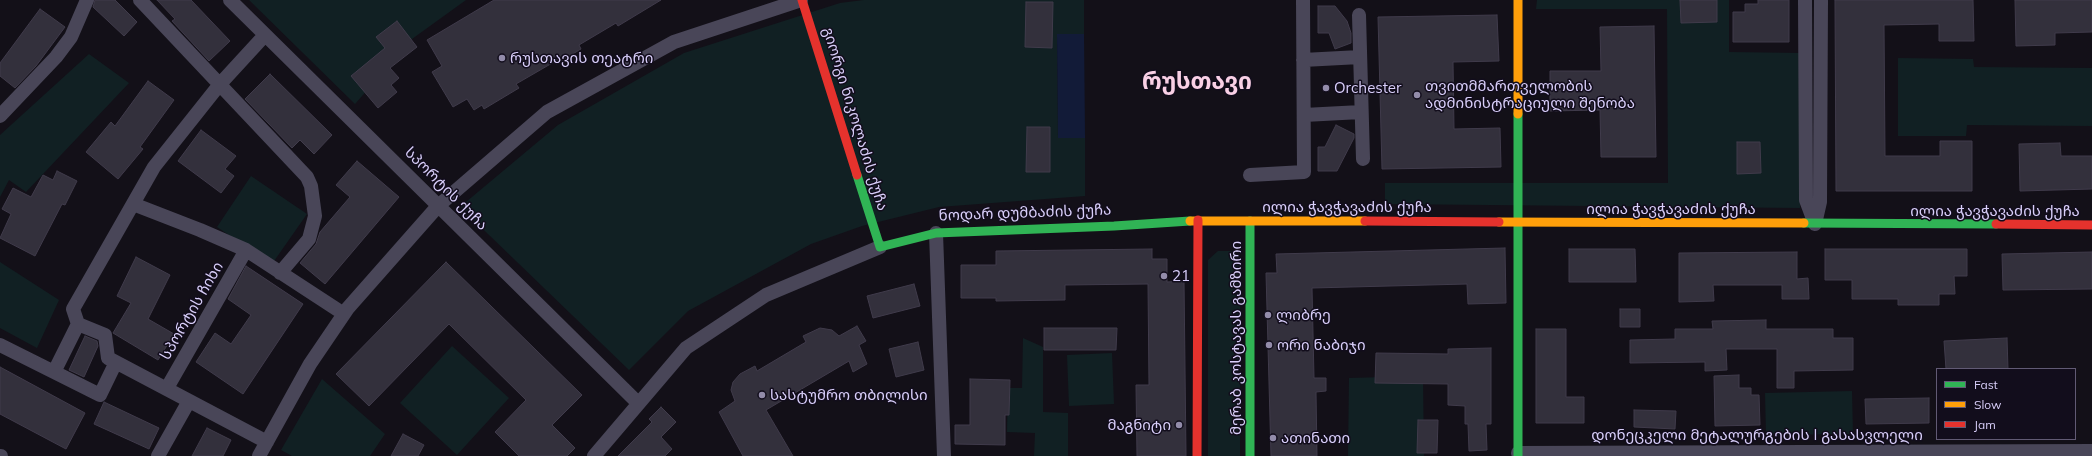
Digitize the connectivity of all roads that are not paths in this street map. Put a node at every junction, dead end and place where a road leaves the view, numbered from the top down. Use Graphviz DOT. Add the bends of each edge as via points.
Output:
graph roads {
  1 [pos="86,0"];
  2 [pos="140,0"];
  3 [pos="230,0"];
  4 [pos="802,0"];
  5 [pos="1303,0"];
  6 [pos="1518,0"];
  7 [pos="1805,0"];
  8 [pos="1821,0"];
  9 [pos="1359,15"];
  10 [pos="265,35"];
  11 [pos="1360,57"];
  12 [pos="1303,60"];
  13 [pos="220,84"];
  14 [pos="1805,94"];
  15 [pos="1820,95"];
  16 [pos="1361,112"];
  17 [pos="1304,115"];
  18 [pos="0,116"];
  19 [pos="1363,158"];
  20 [pos="1250,175"];
  21 [pos="133,204"];
  22 [pos="438,206"];
  23 [pos="1198,220"];
  24 [pos="1250,221"];
  25 [pos="1518,222"];
  26 [pos="1815,224"];
  27 [pos="2092,225"];
  28 [pos="936,233"];
  29 [pos="880,247"];
  30 [pos="246,250"];
  31 [pos="280,272"];
  32 [pos="344,314"];
  33 [pos="78,324"];
  34 [pos="0,345"];
  35 [pos="116,362"];
  36 [pos="54,372"];
  37 [pos="167,388"];
  38 [pos="189,401"];
  39 [pos="638,403"];
  40 [pos="267,442"];
  41 [pos="2092,451"];
  42 [pos="2035,453"];
  43 [pos="597,455"];
  44 [pos="1518,455"];
  45 [pos="158,456"];
  46 [pos="259,456"];
  47 [pos="944,456"];
  48 [pos="1197,456"];
  49 [pos="1250,456"];
  1 -- 18 [label="street" via="70,37 56,57"];
  2 -- 13 [label="street"];
  3 -- 10 [label="street, სპორტის ქუჩა"];
  4 -- 22 [label="street" via="674,42 547,112"];
  4 -- 29 [label="street, გიორგი ნიკოლაძის ქუჩა"];
  5 -- 12 [label="street"];
  6 -- 25 [label="street"];
  7 -- 14 [label="street"];
  8 -- 15 [label="street"];
  9 -- 11 [label="street"];
  10 -- 13 [label="street"];
  10 -- 22 [label="street, სპორტის ქუჩა"];
  11 -- 12 [label="street"];
  11 -- 16 [label="street"];
  12 -- 17 [label="street"];
  13 -- 21 [label="street" via="154,167"];
  13 -- 31 [label="street" via="307,176 311,186 315,216 309,239"];
  14 -- 15 [label="street"];
  14 -- 26 [label="street" via="1806,200"];
  15 -- 26 [label="street" via="1820,202"];
  16 -- 17 [label="street"];
  16 -- 19 [label="street"];
  17 -- 20 [label="street" via="1304,172"];
  21 -- 30 [label="street, სპორტის ჩიხი"];
  21 -- 33 [label="street" via="73,309"];
  22 -- 32 [label="street"];
  22 -- 39 [label="street, სპორტის ქუჩა"];
  23 -- 24 [label="street, ნოდარ დუმბაძის ქუჩა"];
  23 -- 28 [label="street, ნოდარ დუმბაძის ქუჩა"];
  23 -- 48 [label="street"];
  24 -- 25 [label="street, ილია ჭავჭავაძის ქუჩა"];
  24 -- 49 [label="street, მერაბ კოსტავას გამზირი"];
  25 -- 26 [label="street, ილია ჭავჭავაძის ქუჩა"];
  25 -- 44 [label="street"];
  26 -- 27 [label="street, ილია ჭავჭავაძის ქუჩა"];
  28 -- 29 [label="street, ნოდარ დუმბაძის ქუჩა"];
  28 -- 47 [label="street"];
  29 -- 39 [label="street, ნოდარ დუმბაძის ქუჩა" via="766,295 686,348"];
  30 -- 31 [label="street, სპორტის ჩიხი"];
  30 -- 37 [label="street, სპორტის ჩიხი"];
  31 -- 32 [label="street, სპორტის ჩიხი"];
  32 -- 40 [label="street" via="310,364"];
  33 -- 35 [label="street" via="105,335 108,358"];
  33 -- 36 [label="street"];
  34 -- 36 [label="street"];
  35 -- 36 [label="street" via="100,395"];
  35 -- 37 [label="street"];
  37 -- 38 [label="street"];
  38 -- 40 [label="street"];
  38 -- 45 [label="street"];
  39 -- 43 [label="street, ნოდარ დუმბაძის ქუჩა"];
  40 -- 46 [label="street"];
  41 -- 42 [label="street, დონეცკელი მეტალურგების I გასასვლელი"];
  42 -- 44 [label="street, დონეცკელი მეტალურგების I გასასვლელი"];
}
